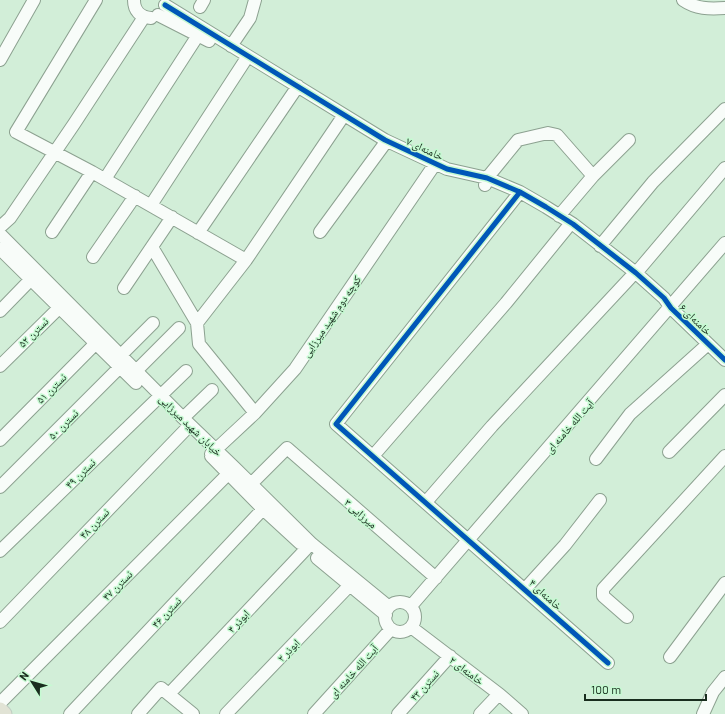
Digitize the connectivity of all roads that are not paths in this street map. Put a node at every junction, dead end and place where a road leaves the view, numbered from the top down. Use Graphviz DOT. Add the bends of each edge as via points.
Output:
graph roads {
  1 [pos="25,0"];
  2 [pos="34,0"];
  3 [pos="96,0"];
  4 [pos="134,0"];
  5 [pos="255,0"];
  6 [pos="683,0"];
  7 [pos="163,7"];
  8 [pos="725,8"];
  9 [pos="141,14"];
  10 [pos="200,31"];
  11 [pos="0,44"];
  12 [pos="231,46"];
  13 [pos="246,59"];
  14 [pos="0,60"];
  15 [pos="295,89"];
  16 [pos="725,109"];
  17 [pos="342,118"];
  18 [pos="629,140"];
  19 [pos="383,146"];
  20 [pos="53,151"];
  21 [pos="433,167"];
  22 [pos="725,168"];
  23 [pos="92,172"];
  24 [pos="593,176"];
  25 [pos="105,179"];
  26 [pos="486,182"];
  27 [pos="518,195"];
  28 [pos="135,196"];
  29 [pos="151,205"];
  30 [pos="560,216"];
  31 [pos="172,217"];
  32 [pos="5,219"];
  33 [pos="0,227"];
  34 [pos="567,228"];
  35 [pos="52,232"];
  36 [pos="320,232"];
  37 [pos="198,233"];
  38 [pos="0,234"];
  39 [pos="725,243"];
  40 [pos="600,246"];
  41 [pos="152,247"];
  42 [pos="3,248"];
  43 [pos="93,257"];
  44 [pos="246,260"];
  45 [pos="35,275"];
  46 [pos="633,276"];
  47 [pos="124,288"];
  48 [pos="63,303"];
  49 [pos="671,308"];
  50 [pos="0,311"];
  51 [pos="153,323"];
  52 [pos="197,323"];
  53 [pos="179,328"];
  54 [pos="99,340"];
  55 [pos="708,344"];
  56 [pos="725,360"];
  57 [pos="122,361"];
  58 [pos="0,366"];
  59 [pos="136,371"];
  60 [pos="186,371"];
  61 [pos="212,390"];
  62 [pos="725,395"];
  63 [pos="158,398"];
  64 [pos="255,413"];
  65 [pos="186,424"];
  66 [pos="0,440"];
  67 [pos="213,452"];
  68 [pos="669,452"];
  69 [pos="374,456"];
  70 [pos="725,456"];
  71 [pos="596,459"];
  72 [pos="231,470"];
  73 [pos="251,484"];
  74 [pos="0,487"];
  75 [pos="600,500"];
  76 [pos="426,502"];
  77 [pos="263,509"];
  78 [pos="470,541"];
  79 [pos="306,549"];
  80 [pos="0,551"];
  81 [pos="436,578"];
  82 [pos="725,583"];
  83 [pos="349,586"];
  84 [pos="525,589"];
  85 [pos="411,606"];
  86 [pos="387,611"];
  87 [pos="627,617"];
  88 [pos="0,622"];
  89 [pos="412,627"];
  90 [pos="391,629"];
  91 [pos="450,656"];
  92 [pos="670,657"];
  93 [pos="608,663"];
  94 [pos="725,677"];
  95 [pos="165,691"];
  96 [pos="499,694"];
  97 [pos="0,703"];
  98 [pos="0,710"];
  99 [pos="4,714"];
  100 [pos="70,714"];
  101 [pos="138,714"];
  102 [pos="193,714"];
  103 [pos="226,714"];
  104 [pos="314,714"];
  105 [pos="398,714"];
  106 [pos="480,714"];
  107 [pos="522,714"];
  108 [pos="703,714"];
  1 -- 11 [label="street"];
  2 -- 14 [label="street"];
  3 -- 20 [label="street" via="16,132"];
  4 -- 9 [label="street"];
  5 -- 12 [label="street" via="250,18"];
  6 -- 8 [label="street" via="693,6"];
  7 -- 9 [label="street" via="152,18"];
  7 -- 10 [label="street, خامنه‌ای ۷"];
  9 -- 20 [label="street"];
  10 -- 12 [label="street, خامنه‌ای ۷"];
  10 -- 13 [label="street, خامنه‌ای ۷"];
  10 -- 25 [label="street"];
  12 -- 13 [label="street, خامنه‌ای ۷"];
  13 -- 15 [label="street, خامنه‌ای ۷"];
  13 -- 29 [label="street"];
  15 -- 17 [label="street, خامنه‌ای ۷"];
  15 -- 37 [label="street"];
  16 -- 40 [label="street" via="653,182"];
  17 -- 19 [label="street, خامنه‌ای ۷"];
  17 -- 21 [label="street, خامنه‌ای ۷"];
  17 -- 44 [label="street"];
  18 -- 24 [label="street"];
  19 -- 21 [label="street, خامنه‌ای ۷"];
  19 -- 36 [label="street"];
  20 -- 23 [label="street"];
  20 -- 32 [label="street"];
  21 -- 26 [label="street, خامنه‌ای ۷" via="460,180"];
  21 -- 64 [label="street, کوچه دوم شهید میرزایی" via="295,369"];
  22 -- 46 [label="street"];
  23 -- 25 [label="street"];
  23 -- 35 [label="street"];
  24 -- 26 [label="street" via="557,135 548,133 518,140"];
  24 -- 30 [label="street"];
  25 -- 28 [label="street"];
  26 -- 27 [label="street, خامنه‌ای ۷"];
  27 -- 30 [label="street, خامنه‌ای ۷"];
  27 -- 34 [label="street, خامنه‌ای ۷"];
  27 -- 69 [label="street, خامنه‌ای ۴" via="336,424"];
  28 -- 29 [label="street"];
  28 -- 43 [label="street"];
  29 -- 31 [label="street"];
  30 -- 40 [label="street, خامنه‌ای ۷"];
  31 -- 37 [label="street"];
  31 -- 41 [label="street"];
  32 -- 33 [label="street"];
  34 -- 46 [label="street, خامنه‌ای ۷"];
  34 -- 69 [label="street"];
  37 -- 44 [label="street"];
  38 -- 42 [label="street, خیابان شهید میرزایی"];
  39 -- 49 [label="street, آیت الله خامنه ای"];
  40 -- 46 [label="street, خامنه‌ای ۷"];
  41 -- 47 [label="street"];
  41 -- 52 [label="street"];
  42 -- 45 [label="street, خیابان شهید میرزایی"];
  44 -- 52 [label="street"];
  45 -- 48 [label="street, خیابان شهید میرزایی"];
  45 -- 50 [label="street"];
  46 -- 49 [label="street, خامنه‌ای ۷"];
  46 -- 76 [label="street" via="492,426"];
  48 -- 54 [label="street, خیابان شهید میرزایی"];
  48 -- 58 [label="street, نسترن ۵۲"];
  49 -- 55 [label="street, خامنه‌ای ۶"];
  49 -- 78 [label="street, آیت الله خامنه ای"];
  51 -- 57 [label="street, نسترن ۵۰"];
  52 -- 64 [label="street" via="198,344"];
  53 -- 59 [label="street"];
  54 -- 57 [label="street, خیابان شهید میرزایی"];
  54 -- 66 [label="street, نسترن ۵۱"];
  55 -- 56 [label="street, خامنه‌ای ۶"];
  55 -- 71 [label="street" via="630,414"];
  57 -- 59 [label="street, خیابان شهید میرزایی"];
  57 -- 63 [label="street, خیابان شهید میرزایی"];
  57 -- 74 [label="street, نسترن ۵۰"];
  59 -- 63 [label="street, خیابان شهید میرزایی"];
  60 -- 63 [label="street, نسترن ۴۹"];
  61 -- 65 [label="street, نسترن ۴۸"];
  62 -- 68 [label="street"];
  63 -- 65 [label="street, خیابان شهید میرزایی"];
  63 -- 80 [label="street, نسترن ۴۹"];
  64 -- 67 [label="street, کوچه دوم شهید میرزایی"];
  65 -- 67 [label="street, خیابان شهید میرزایی"];
  65 -- 88 [label="street, نسترن ۴۸"];
  67 -- 72 [label="street, خیابان شهید میرزایی"];
  69 -- 76 [label="street, خامنه‌ای ۴"];
  70 -- 87 [label="street" via="603,589 603,596"];
  72 -- 73 [label="street, خیابان شهید میرزایی"];
  72 -- 77 [label="street, خیابان شهید میرزایی"];
  72 -- 97 [label="street, نسترن ۴۷"];
  73 -- 81 [label="street, میرزایی ۳" via="287,448"];
  73 -- 86 [label="street, خیابان شهید میرزایی" via="312,544"];
  75 -- 84 [label="street" via="565,545"];
  76 -- 78 [label="street, خامنه‌ای ۴"];
  77 -- 79 [label="street, خیابان شهید میرزایی"];
  77 -- 100 [label="street, نسترن ۴۶"];
  78 -- 81 [label="street, آیت الله خامنه ای"];
  78 -- 84 [label="street, خامنه‌ای ۴"];
  79 -- 83 [label="street, خیابان شهید میرزایی"];
  79 -- 95 [label="street, ابوذر ۴"];
  81 -- 85 [label="street, آیت الله خامنه ای"];
  82 -- 92 [label="street"];
  83 -- 86 [label="street, خیابان شهید میرزایی"];
  83 -- 103 [label="street, ابوذر ۲"];
  84 -- 93 [label="street, خامنه‌ای ۴"];
  85 -- 86 [label="street" via="400,602"];
  85 -- 89 [label="street" via="415,614"];
  86 -- 90 [label="street" via="386,623"];
  89 -- 90 [label="street" via="404,631"];
  89 -- 91 [label="street, خامنه‌ای ۲"];
  90 -- 104 [label="street, آیت الله خامنه ای"];
  91 -- 96 [label="street, خامنه‌ای ۲"];
  91 -- 105 [label="street, نسترن ۴۳"];
  94 -- 108 [label="street" via="713,692"];
  95 -- 101 [label="street, ابوذر ۴"];
  95 -- 102 [label="street"];
  96 -- 106 [label="street"];
  96 -- 107 [label="street, خامنه‌ای ۲"];
  98 -- 99 [label="main road"];
}
